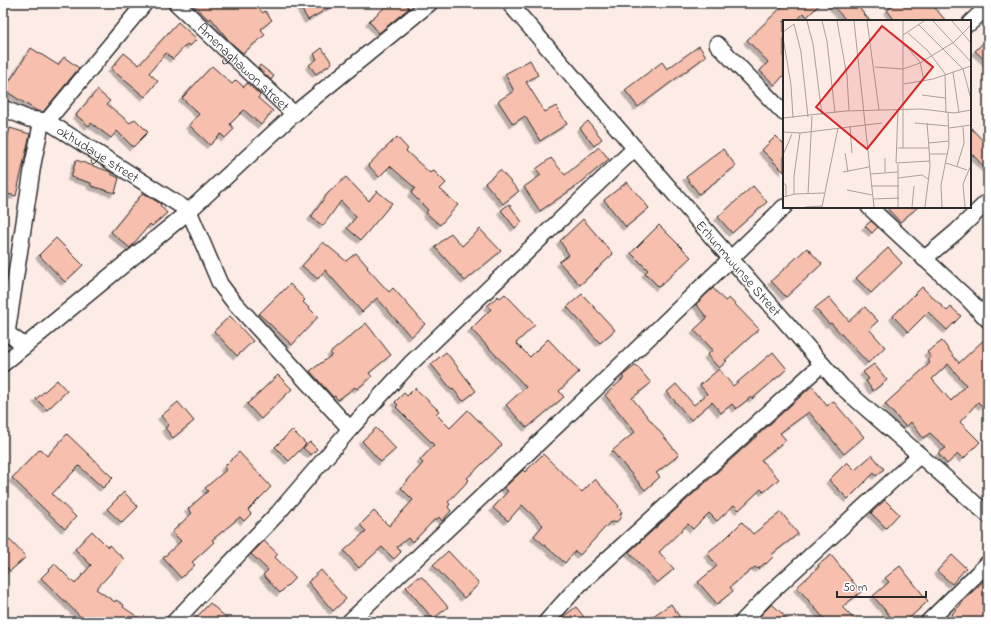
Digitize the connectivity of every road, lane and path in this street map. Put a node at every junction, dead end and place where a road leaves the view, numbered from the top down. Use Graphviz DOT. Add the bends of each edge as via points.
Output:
graph roads {
  1 [pos="145,3"];
  2 [pos="176,3"];
  3 [pos="430,3"];
  4 [pos="518,6"];
  5 [pos="988,6"];
  6 [pos="971,22"];
  7 [pos="717,44"];
  8 [pos="3,108"];
  9 [pos="783,113"];
  10 [pos="294,114"];
  11 [pos="47,121"];
  12 [pos="635,148"];
  13 [pos="988,201"];
  14 [pos="783,207"];
  15 [pos="870,208"];
  16 [pos="189,212"];
  17 [pos="729,258"];
  18 [pos="924,259"];
  19 [pos="988,320"];
  20 [pos="26,346"];
  21 [pos="3,364"];
  22 [pos="822,364"];
  23 [pos="350,428"];
  24 [pos="920,455"];
  25 [pos="988,515"];
  26 [pos="988,562"];
  27 [pos="174,622"];
  28 [pos="349,622"];
  29 [pos="546,622"];
  30 [pos="742,622"];
  31 [pos="928,622"];
  1 -- 11 [label="street"];
  2 -- 10 [label="street, Amenaghawon street"];
  3 -- 10 [label="street"];
  4 -- 12 [label="street, Erhunmwunse Street" via="565,69"];
  5 -- 6 [label="street"];
  7 -- 9 [label="street"];
  8 -- 11 [label="street, okhudaye street" via="29,119"];
  10 -- 16 [label="street"];
  11 -- 16 [label="street, okhudaye street"];
  11 -- 20 [label="street" via="41,125 32,164 7,333"];
  12 -- 17 [label="street, Erhunmwunse Street"];
  12 -- 23 [label="street" via="410,364"];
  13 -- 18 [label="street"];
  14 -- 17 [label="street"];
  15 -- 18 [label="street"];
  16 -- 20 [label="street"];
  16 -- 23 [label="street" via="220,284"];
  17 -- 22 [label="street, Erhunmwunse Street"];
  17 -- 28 [label="street" via="602,383"];
  18 -- 19 [label="street"];
  20 -- 21 [label="street"];
  22 -- 24 [label="street, Erhunmwunse Street" via="842,387"];
  22 -- 29 [label="street" via="579,585"];
  23 -- 27 [label="street" via="278,513"];
  24 -- 25 [label="street, Erhunmwunse Street"];
  24 -- 30 [label="street"];
  26 -- 31 [label="street"];
}
